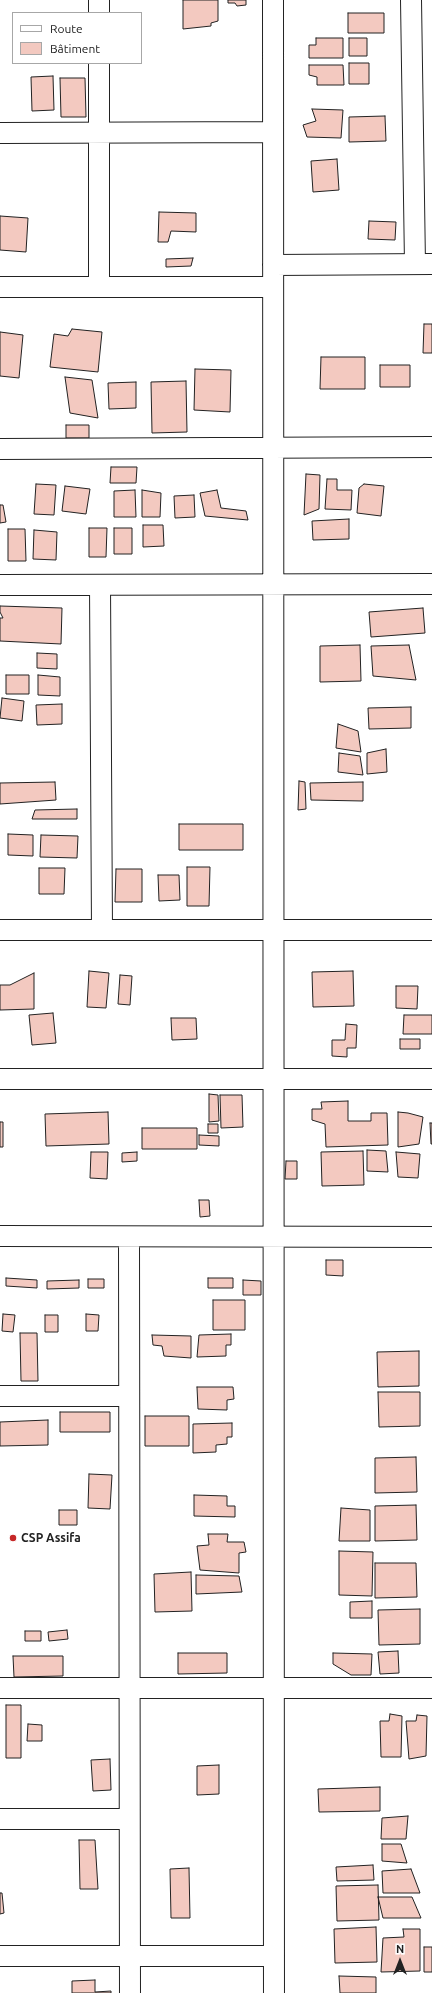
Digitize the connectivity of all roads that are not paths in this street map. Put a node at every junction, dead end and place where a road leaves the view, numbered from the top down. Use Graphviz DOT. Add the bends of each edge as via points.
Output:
graph roads {
  1 [pos="99,0"];
  2 [pos="273,0"];
  3 [pos="411,0"];
  4 [pos="99,12"];
  5 [pos="99,64"];
  6 [pos="273,132"];
  7 [pos="0,133"];
  8 [pos="99,134"];
  9 [pos="423,264"];
  10 [pos="273,265"];
  11 [pos="0,287"];
  12 [pos="99,287"];
  13 [pos="273,287"];
  14 [pos="432,447"];
  15 [pos="273,448"];
  16 [pos="0,449"];
  17 [pos="100,584"];
  18 [pos="273,584"];
  19 [pos="432,584"];
  20 [pos="0,585"];
  21 [pos="0,930"];
  22 [pos="102,930"];
  23 [pos="273,930"];
  24 [pos="432,930"];
  25 [pos="0,1079"];
  26 [pos="273,1079"];
  27 [pos="432,1079"];
  28 [pos="0,1236"];
  29 [pos="129,1237"];
  30 [pos="274,1237"];
  31 [pos="432,1237"];
  32 [pos="0,1396"];
  33 [pos="129,1396"];
  34 [pos="0,1688"];
  35 [pos="129,1688"];
  36 [pos="274,1688"];
  37 [pos="432,1688"];
  38 [pos="0,1819"];
  39 [pos="129,1819"];
  40 [pos="0,1956"];
  41 [pos="130,1956"];
  42 [pos="274,1956"];
  43 [pos="130,1993"];
  44 [pos="274,1993"];
  1 -- 4 [label="street"];
  2 -- 6 [label="street"];
  3 -- 9 [label="street"];
  5 -- 8 [label="street"];
  6 -- 8 [label="street"];
  6 -- 10 [label="street"];
  7 -- 8 [label="street"];
  8 -- 12 [label="street"];
  9 -- 10 [label="street"];
  10 -- 13 [label="street"];
  11 -- 12 [label="street"];
  12 -- 13 [label="street"];
  13 -- 15 [label="street"];
  14 -- 15 [label="street"];
  15 -- 16 [label="street"];
  15 -- 18 [label="street"];
  17 -- 18 [label="street"];
  17 -- 20 [label="street"];
  17 -- 22 [label="street"];
  18 -- 19 [label="street"];
  18 -- 23 [label="street"];
  21 -- 22 [label="street"];
  22 -- 23 [label="street"];
  23 -- 24 [label="street"];
  23 -- 26 [label="street"];
  25 -- 26 [label="street"];
  26 -- 27 [label="street"];
  26 -- 30 [label="street"];
  28 -- 29 [label="street"];
  29 -- 30 [label="street"];
  29 -- 33 [label="street"];
  30 -- 31 [label="street"];
  30 -- 36 [label="street"];
  32 -- 33 [label="street"];
  33 -- 35 [label="street"];
  34 -- 35 [label="street"];
  35 -- 36 [label="street"];
  35 -- 39 [label="street"];
  36 -- 37 [label="street"];
  36 -- 42 [label="street"];
  38 -- 39 [label="street"];
  39 -- 41 [label="street"];
  40 -- 41 [label="street"];
  41 -- 42 [label="street"];
  41 -- 43 [label="street"];
  42 -- 44 [label="street"];
}
